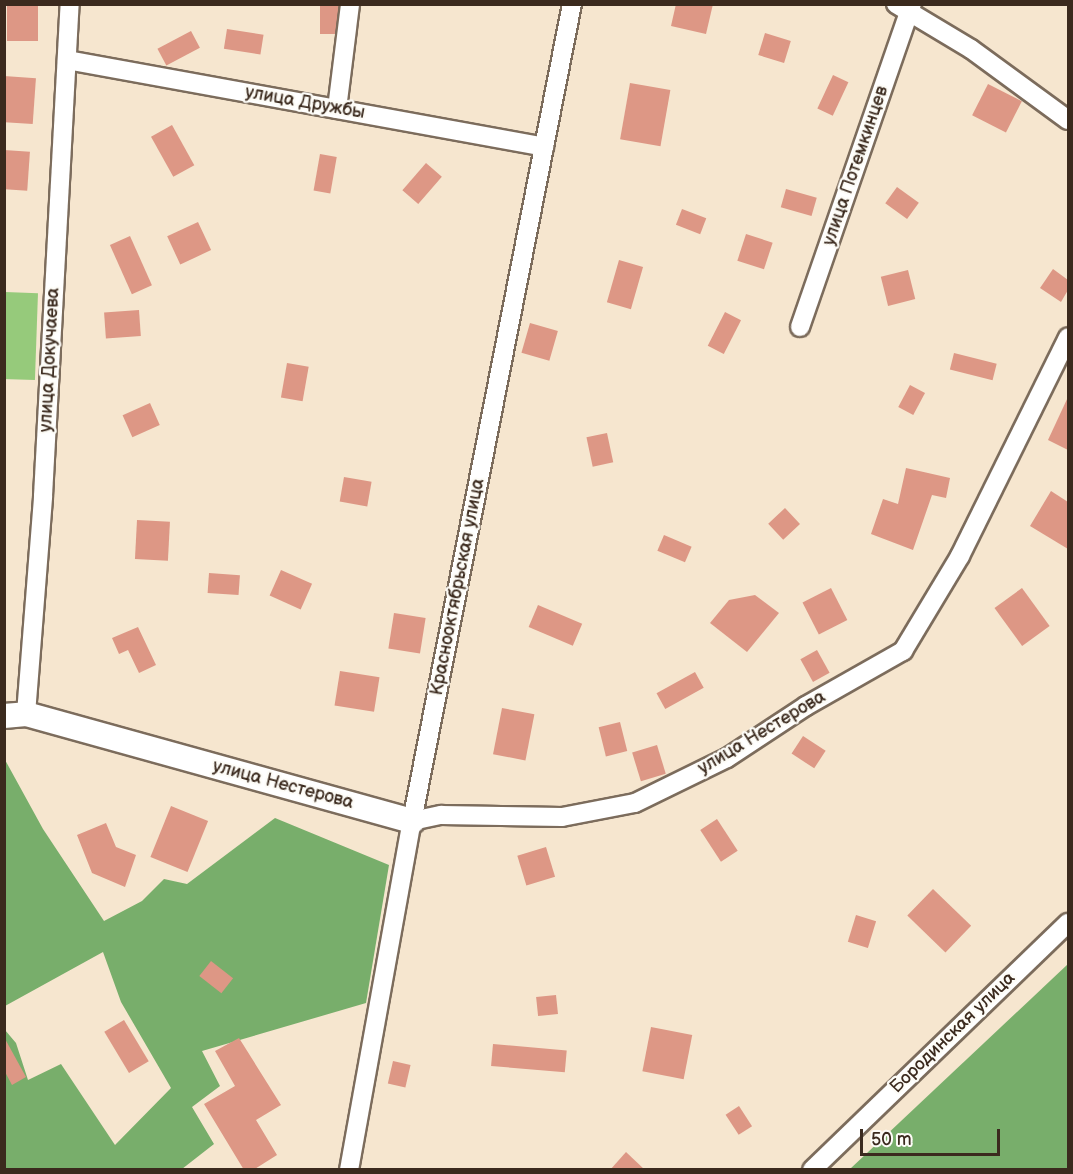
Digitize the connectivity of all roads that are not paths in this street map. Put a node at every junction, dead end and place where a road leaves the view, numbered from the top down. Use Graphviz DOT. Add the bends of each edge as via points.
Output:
graph roads {
  1 [pos="70,4"];
  2 [pos="350,4"];
  3 [pos="572,4"];
  4 [pos="905,7"];
  5 [pos="67,60"];
  6 [pos="337,109"];
  7 [pos="1068,120"];
  8 [pos="544,147"];
  9 [pos="800,327"];
  10 [pos="1068,337"];
  11 [pos="15,715"];
  12 [pos="412,821"];
  13 [pos="1068,923"];
  14 [pos="348,1170"];
  15 [pos="812,1170"];
  1 -- 5 [label="street, улица Докучаева"];
  2 -- 6 [label="street"];
  3 -- 8 [label="street, Краснооктябрьская улица"];
  4 -- 7 [label="street" via="971,49"];
  4 -- 9 [label="street, улица Потемкинцев"];
  5 -- 6 [label="street, улица Дружбы"];
  5 -- 11 [label="street, улица Докучаева" via="43,496"];
  6 -- 8 [label="street, улица Дружбы"];
  8 -- 12 [label="street, Краснооктябрьская улица"];
  10 -- 12 [label="street, улица Нестерова" via="960,556 903,651 806,706 727,758 635,803 562,817 441,815"];
  11 -- 12 [label="street, улица Нестерова"];
  12 -- 14 [label="street, Краснооктябрьская улица"];
  13 -- 15 [label="street, Бородинская улица"];
}
